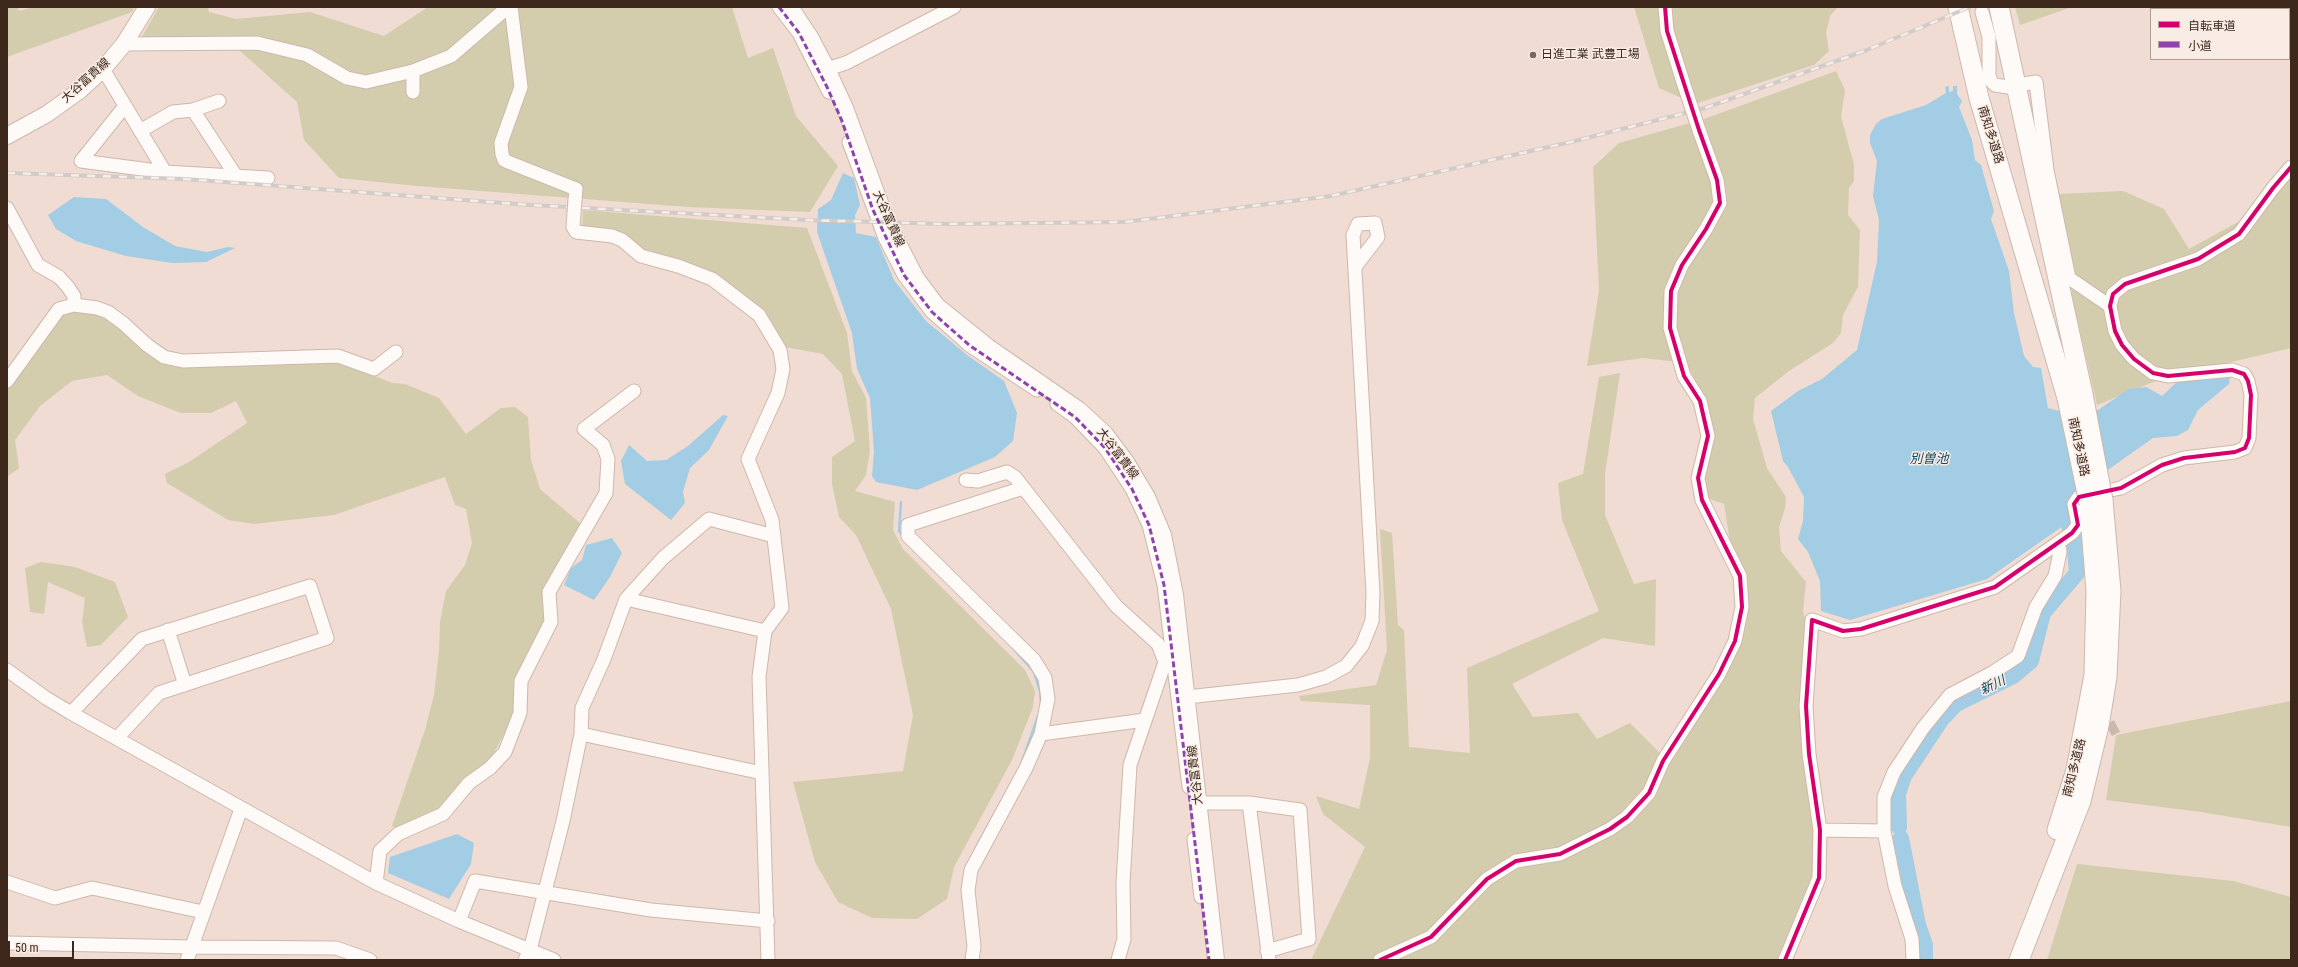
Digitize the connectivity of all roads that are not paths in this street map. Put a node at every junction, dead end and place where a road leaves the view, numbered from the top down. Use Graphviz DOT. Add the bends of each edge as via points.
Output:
graph roads {
  1 [pos="147,7"];
  2 [pos="510,7"];
  3 [pos="779,7"];
  4 [pos="790,7"];
  5 [pos="954,7"];
  6 [pos="1665,7"];
  7 [pos="1958,7"];
  8 [pos="1991,10"];
  9 [pos="124,44"];
  10 [pos="103,69"];
  11 [pos="827,69"];
  12 [pos="413,71"];
  13 [pos="2024,84"];
  14 [pos="2008,87"];
  15 [pos="413,92"];
  16 [pos="218,101"];
  17 [pos="125,106"];
  18 [pos="192,110"];
  19 [pos="140,131"];
  20 [pos="7,136"];
  21 [pos="2291,167"];
  22 [pos="165,172"];
  23 [pos="236,176"];
  24 [pos="268,178"];
  25 [pos="7,208"];
  26 [pos="1355,267"];
  27 [pos="74,305"];
  28 [pos="2110,306"];
  29 [pos="396,352"];
  30 [pos="8,375"];
  31 [pos="634,391"];
  32 [pos="2075,396"];
  33 [pos="966,480"];
  34 [pos="1023,488"];
  35 [pos="2096,502"];
  36 [pos="774,536"];
  37 [pos="2058,543"];
  38 [pos="626,599"];
  39 [pos="168,630"];
  40 [pos="765,631"];
  41 [pos="7,670"];
  42 [pos="185,685"];
  43 [pos="1187,697"];
  44 [pos="71,713"];
  45 [pos="1145,720"];
  46 [pos="581,734"];
  47 [pos="1041,734"];
  48 [pos="117,738"];
  49 [pos="762,773"];
  50 [pos="1199,803"];
  51 [pos="1249,803"];
  52 [pos="241,809"];
  53 [pos="1820,830"];
  54 [pos="1884,831"];
  55 [pos="7,882"];
  56 [pos="376,883"];
  57 [pos="546,891"];
  58 [pos="204,912"];
  59 [pos="459,921"];
  60 [pos="768,921"];
  61 [pos="7,942"];
  62 [pos="192,947"];
  63 [pos="528,955"];
  64 [pos="1268,955"];
  65 [pos="351,957"];
  66 [pos="187,960"];
  67 [pos="370,960"];
  68 [pos="554,960"];
  69 [pos="768,960"];
  70 [pos="972,960"];
  71 [pos="1118,960"];
  72 [pos="1209,960"];
  73 [pos="1216,960"];
  74 [pos="1380,960"];
  75 [pos="1785,960"];
  76 [pos="1913,960"];
  77 [pos="2006,960"];
  78 [pos="2020,960"];
  1 -- 9 [label="main road, 大谷富貴線"];
  2 -- 12 [label="street" via="450,56"];
  2 -- 36 [label="street" via="521,87 501,143 504,160 576,189 573,227 576,232 612,236 622,240 641,256 712,279 759,315 780,350 783,369 778,393 748,459 772,520"];
  3 -- 72 [label="street" via="799,33 827,87 879,224 904,275 932,312 969,345 1074,417 1105,448 1132,489 1149,525 1164,585"];
  4 -- 11 [label="main road, 大谷富貴線"];
  5 -- 11 [label="street" via="846,63"];
  6 -- 74 [label="street, bridge" via="1667,31 1717,180 1720,203 1682,265 1671,291 1670,328 1684,376 1700,401 1708,436 1698,478 1702,500 1740,576 1742,606 1735,641 1719,674 1662,761 1649,793 1627,817 1560,854 1516,861 1487,879 1431,937"];
  7 -- 32 [label="highway, 南知多道路" via="1979,98"];
  8 -- 14 [label="street" via="1988,75 1995,86"];
  8 -- 32 [label="highway, 南知多道路"];
  9 -- 10 [label="main road, 大谷富貴線"];
  9 -- 12 [label="street" via="257,43 307,55 347,78 366,82"];
  10 -- 17 [label="street"];
  10 -- 20 [label="main road, 大谷富貴線" via="79,91 47,114"];
  11 -- 43 [label="main road, 大谷富貴線" via="845,108 887,222 916,278 938,306 988,347 1079,410 1100,429 1126,462 1147,497 1163,535 1170,563"];
  12 -- 15 [label="street"];
  13 -- 28 [label="street" via="2036,82 2047,170 2069,278"];
  16 -- 18 [label="street"];
  17 -- 19 [label="street"];
  17 -- 22 [label="street" via="81,161"];
  18 -- 19 [label="street" via="173,112"];
  18 -- 23 [label="street"];
  19 -- 22 [label="street"];
  21 -- 28 [label="street" via="2239,234 2198,259 2125,284 2113,294"];
  22 -- 23 [label="street"];
  23 -- 24 [label="street"];
  25 -- 27 [label="street" via="38,265 59,277 68,287 74,296"];
  26 -- 43 [label="street" via="1373,593 1372,621 1362,646 1346,666 1326,677 1298,685"];
  27 -- 29 [label="street" via="108,312 147,345 164,356 183,361 338,356 374,369"];
  27 -- 30 [label="street" via="59,309"];
  28 -- 37 [label="street" via="2115,331 2122,344 2134,359 2153,373 2168,376 2232,370 2244,374 2251,395 2249,438 2245,448 2235,452 2184,458 2162,465 2121,488 2079,497 2074,504 2078,525"];
  31 -- 56 [label="street" via="584,429 603,445 608,459 606,493 549,592 551,622 521,681 520,713 505,752 490,768 469,783 443,814 398,834 380,850"];
  32 -- 35 [label="highway, 南知多道路, bridge"];
  33 -- 34 [label="street" via="978,481 1007,472 1015,477"];
  34 -- 45 [label="street" via="1116,606 1158,644 1166,662"];
  34 -- 47 [label="street" via="908,525 908,536 1034,660 1045,678 1048,699"];
  35 -- 77 [label="highway, 南知多道路" via="2094,675 2085,727 2065,809"];
  35 -- 78 [label="highway, 南知多道路" via="2108,549 2110,611 2107,677 2099,726 2082,802"];
  36 -- 38 [label="street" via="709,519 663,558"];
  36 -- 40 [label="street" via="782,608"];
  37 -- 53 [label="street" via="1995,588 1861,629 1843,631 1812,620 1806,706 1809,754"];
  37 -- 54 [label="street" via="2060,552 2054,576 2036,607 2018,656 1950,695 1923,728 1894,772 1884,797"];
  38 -- 40 [label="street"];
  38 -- 46 [label="street" via="604,659 582,708"];
  39 -- 42 [label="street"];
  39 -- 42 [label="street" via="310,586 325,631 327,638"];
  39 -- 44 [label="street" via="142,640"];
  40 -- 49 [label="street" via="759,678"];
  41 -- 44 [label="street"];
  42 -- 48 [label="street" via="159,693"];
  43 -- 50 [label="main road, 大谷富貴線"];
  44 -- 48 [label="street"];
  45 -- 47 [label="street"];
  45 -- 71 [label="street" via="1130,765 1123,883 1124,939"];
  46 -- 49 [label="street"];
  46 -- 57 [label="street"];
  47 -- 70 [label="street" via="1026,768 971,870 968,890 974,946"];
  48 -- 52 [label="street"];
  49 -- 60 [label="street"];
  50 -- 51 [label="street"];
  50 -- 73 [label="main road, 大谷富貴線"];
  51 -- 64 [label="street"];
  51 -- 64 [label="street" via="1300,810 1309,939"];
  52 -- 56 [label="street"];
  52 -- 58 [label="street"];
  53 -- 54 [label="street"];
  53 -- 75 [label="street" via="1819,878"];
  54 -- 76 [label="street" via="1895,886 1912,940"];
  55 -- 58 [label="street" via="55,898 92,888"];
  56 -- 59 [label="street"];
  57 -- 59 [label="street" via="475,881"];
  57 -- 60 [label="street" via="652,910"];
  57 -- 63 [label="street"];
  58 -- 62 [label="street"];
  59 -- 63 [label="street"];
  60 -- 69 [label="street"];
  61 -- 62 [label="street"];
  62 -- 65 [label="street" via="336,948"];
  62 -- 66 [label="street"];
  63 -- 68 [label="street"];
  65 -- 67 [label="street"];
}
